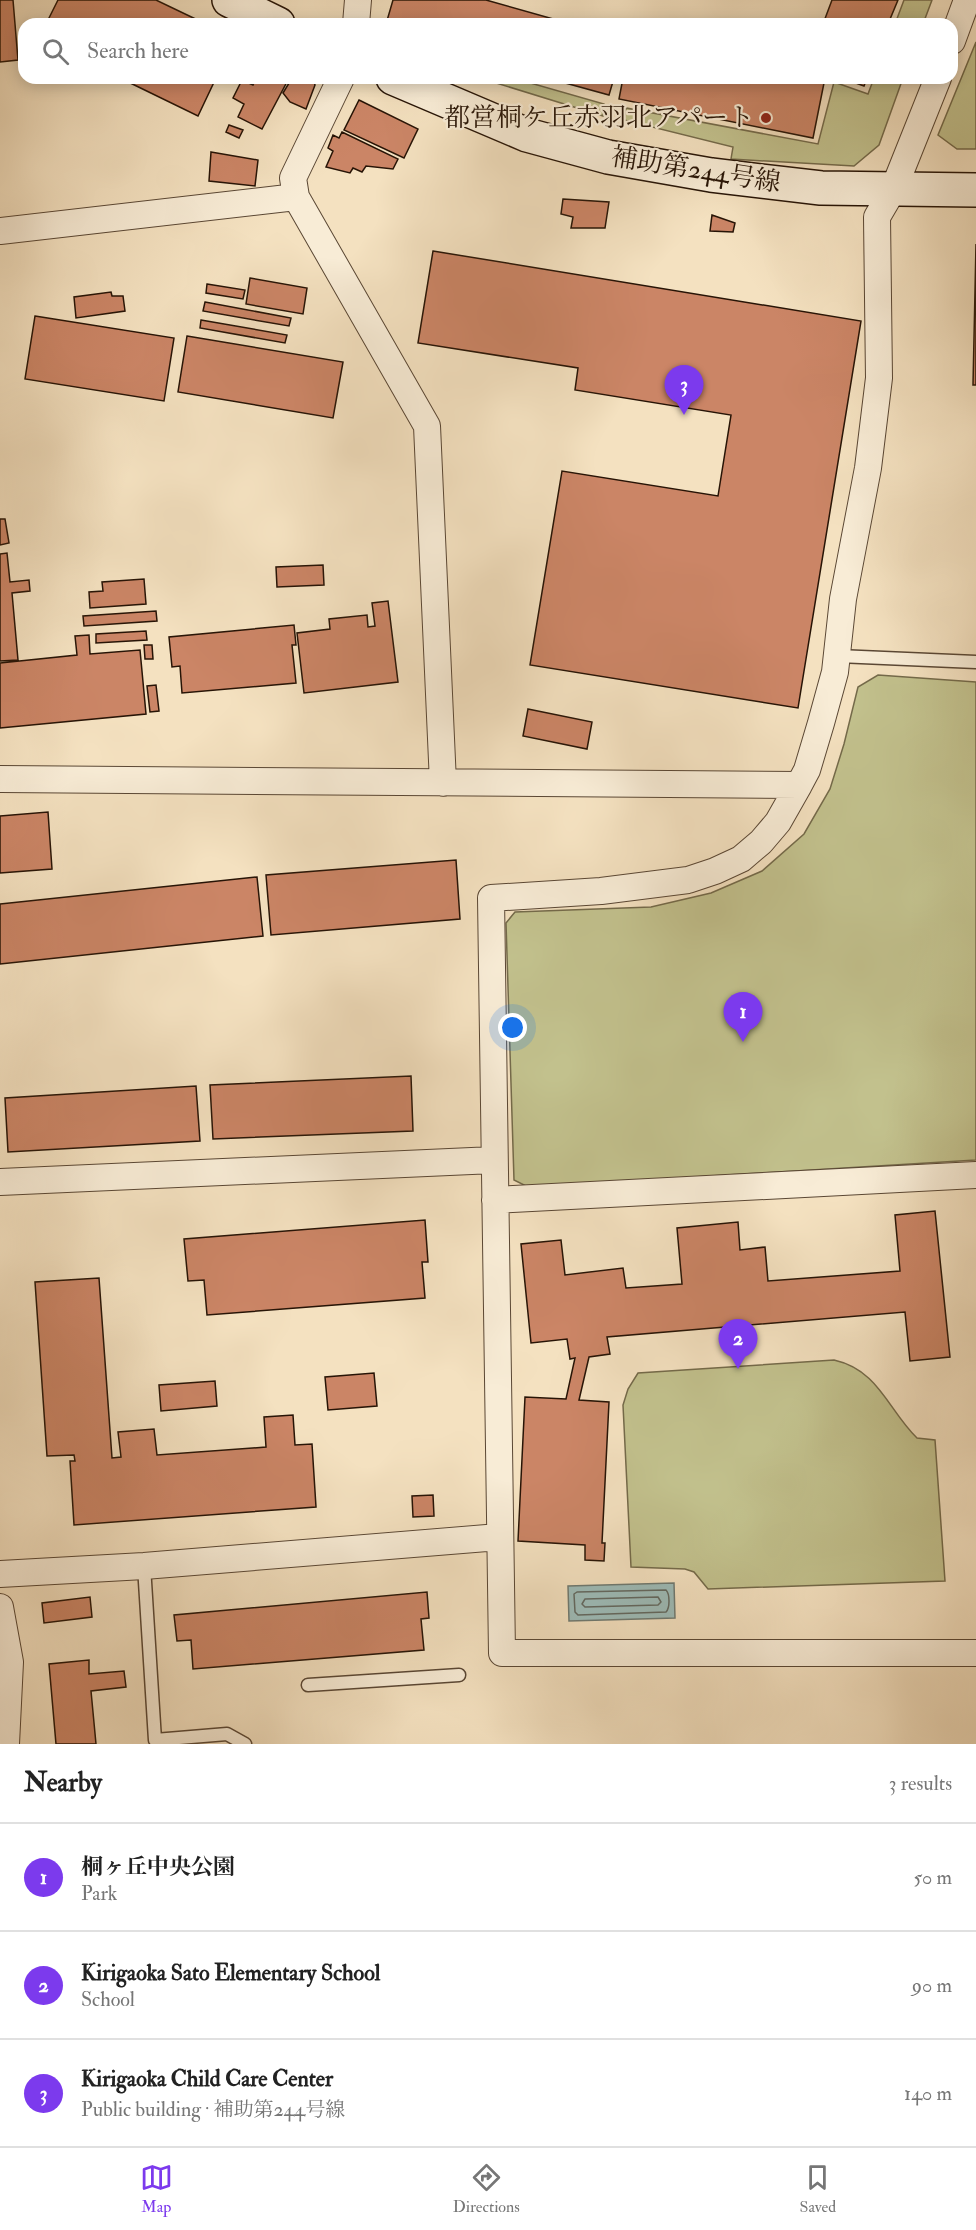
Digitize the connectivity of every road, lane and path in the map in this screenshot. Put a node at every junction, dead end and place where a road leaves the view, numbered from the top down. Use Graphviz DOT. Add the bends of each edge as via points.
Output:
graph roads {
  1 [pos="229,0"];
  2 [pos="358,0"];
  3 [pos="967,0"];
  4 [pos="266,18"];
  5 [pos="356,18"];
  6 [pos="958,25"];
  7 [pos="338,84"];
  8 [pos="407,84"];
  9 [pos="936,84"];
  10 [pos="894,188"];
  11 [pos="976,190"];
  12 [pos="296,197"];
  13 [pos="0,231"];
  14 [pos="838,656"];
  15 [pos="976,662"];
  16 [pos="0,779"];
  17 [pos="443,783"];
  18 [pos="799,785"];
  19 [pos="494,1160"];
  20 [pos="976,1175"];
  21 [pos="0,1182"];
  22 [pos="495,1200"];
  23 [pos="499,1537"];
  24 [pos="144,1566"];
  25 [pos="0,1574"];
  26 [pos="0,1607"];
  27 [pos="976,1653"];
  28 [pos="459,1675"];
  29 [pos="308,1685"];
  30 [pos="4,1686"];
  31 [pos="6,1744"];
  32 [pos="246,1744"];
  1 -- 4 [label="street"];
  2 -- 5 [label="street"];
  3 -- 6 [label="street"];
  7 -- 12 [label="street" via="294,178"];
  8 -- 10 [label="street, 補助第244号線" via="527,135 608,157 820,188"];
  9 -- 10 [label="street"];
  10 -- 11 [label="street, 補助第244号線"];
  10 -- 14 [label="street" via="877,217 879,378 868,468 843,599"];
  12 -- 13 [label="street"];
  12 -- 17 [label="street" via="426,426"];
  14 -- 15 [label="lane"];
  14 -- 18 [label="street" via="807,770"];
  16 -- 17 [label="street"];
  17 -- 18 [label="street"];
  18 -- 19 [label="street" via="778,822 761,842 741,859 715,871 688,880 601,891 491,898"];
  19 -- 21 [label="street"];
  19 -- 22 [label="street"];
  20 -- 22 [label="street"];
  22 -- 23 [label="street"];
  23 -- 24 [label="street"];
  23 -- 27 [label="street" via="502,1653"];
  24 -- 25 [label="street"];
  24 -- 32 [label="lane" via="155,1740 227,1734"];
  26 -- 30 [label="street" via="10,1662"];
  28 -- 29 [label="lane"];
  30 -- 31 [label="street"];
}
